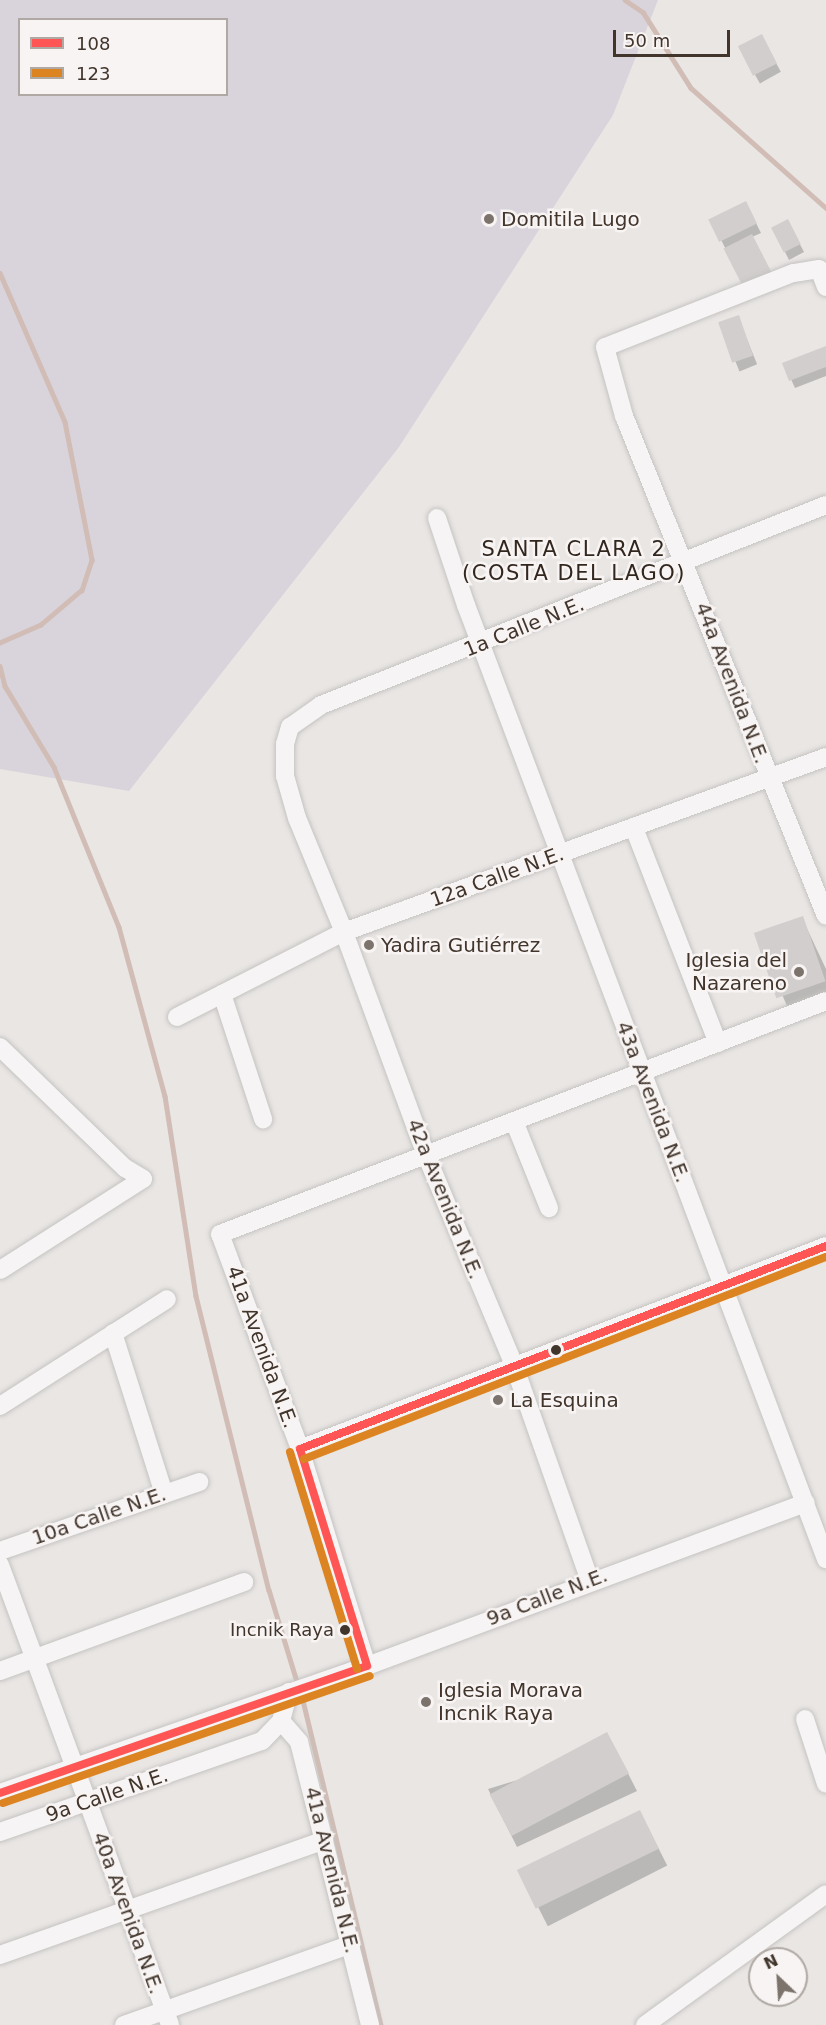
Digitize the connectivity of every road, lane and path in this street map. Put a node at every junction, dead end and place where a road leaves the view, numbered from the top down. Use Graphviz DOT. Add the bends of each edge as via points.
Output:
graph roads {
  1 [pos="826,288"];
  2 [pos="826,505"];
  3 [pos="437,518"];
  4 [pos="686,562"];
  5 [pos="482,644"];
  6 [pos="826,757"];
  7 [pos="769,779"];
  8 [pos="297,818"];
  9 [pos="634,828"];
  10 [pos="559,855"];
  11 [pos="826,916"];
  12 [pos="344,932"];
  13 [pos="222,994"];
  14 [pos="826,1001"];
  15 [pos="177,1017"];
  16 [pos="718,1043"];
  17 [pos="1,1050"];
  18 [pos="641,1072"];
  19 [pos="263,1119"];
  20 [pos="514,1121"];
  21 [pos="426,1155"];
  22 [pos="549,1208"];
  23 [pos="826,1246"];
  24 [pos="0,1270"];
  25 [pos="722,1285"];
  26 [pos="167,1299"];
  27 [pos="113,1333"];
  28 [pos="514,1365"];
  29 [pos="0,1406"];
  30 [pos="300,1449"];
  31 [pos="199,1482"];
  32 [pos="164,1494"];
  33 [pos="806,1503"];
  34 [pos="0,1551"];
  35 [pos="826,1559"];
  36 [pos="0,1565"];
  37 [pos="590,1581"];
  38 [pos="244,1582"];
  39 [pos="34,1659"];
  40 [pos="367,1666"];
  41 [pos="0,1671"];
  42 [pos="296,1690"];
  43 [pos="805,1719"];
  44 [pos="281,1721"];
  45 [pos="73,1768"];
  46 [pos="826,1784"];
  47 [pos="0,1793"];
  48 [pos="87,1802"];
  49 [pos="0,1832"];
  50 [pos="324,1840"];
  51 [pos="826,1894"];
  52 [pos="126,1912"];
  53 [pos="351,1944"];
  54 [pos="0,1955"];
  55 [pos="167,2018"];
  56 [pos="124,2025"];
  57 [pos="370,2025"];
  58 [pos="645,2025"];
  1 -- 4 [label="street, 44a Avenida N.E." via="819,268 793,273 605,347 624,416"];
  2 -- 4 [label="street, 1a Calle N.E."];
  3 -- 5 [label="street, 43a Avenida N.E."];
  4 -- 5 [label="street, 1a Calle N.E."];
  4 -- 7 [label="street, 44a Avenida N.E."];
  5 -- 8 [label="street, 1a Calle N.E." via="321,705 290,727 285,744 285,776"];
  5 -- 10 [label="street, 43a Avenida N.E."];
  6 -- 7 [label="street, 12a Calle N.E."];
  7 -- 9 [label="street, 12a Calle N.E."];
  7 -- 11 [label="street, 44a Avenida N.E."];
  8 -- 12 [label="street, 42a Avenida N.E."];
  9 -- 10 [label="street, 12a Calle N.E."];
  9 -- 16 [label="street"];
  10 -- 12 [label="street, 12a Calle N.E."];
  10 -- 18 [label="street, 43a Avenida N.E."];
  12 -- 13 [label="street, 12a Calle N.E."];
  12 -- 21 [label="street, 42a Avenida N.E."];
  13 -- 15 [label="street, 12a Calle N.E."];
  13 -- 19 [label="street"];
  14 -- 16 [label="street"];
  16 -- 18 [label="street"];
  17 -- 24 [label="street" via="125,1168 143,1179"];
  18 -- 20 [label="street"];
  18 -- 25 [label="street, 43a Avenida N.E."];
  20 -- 21 [label="street"];
  20 -- 22 [label="street"];
  21 -- 28 [label="street, 42a Avenida N.E."];
  21 -- 30 [label="street, 41a Avenida N.E." via="220,1234"];
  23 -- 25 [label="street"];
  25 -- 28 [label="street"];
  25 -- 33 [label="street, 43a Avenida N.E."];
  26 -- 27 [label="street"];
  27 -- 29 [label="street"];
  27 -- 32 [label="street"];
  28 -- 30 [label="street"];
  28 -- 37 [label="street, 42a Avenida N.E."];
  30 -- 40 [label="street, 41a Avenida N.E."];
  31 -- 32 [label="street, 10a Calle N.E."];
  32 -- 34 [label="street, 10a Calle N.E."];
  33 -- 35 [label="street, 43a Avenida N.E."];
  33 -- 37 [label="street, 9a Calle N.E."];
  36 -- 39 [label="street, 40a Avenida N.E."];
  37 -- 40 [label="street, 9a Calle N.E."];
  38 -- 39 [label="street"];
  39 -- 41 [label="street"];
  39 -- 45 [label="street, 40a Avenida N.E."];
  40 -- 42 [label="street, 9a Calle N.E."];
  42 -- 44 [label="street"];
  42 -- 45 [label="street, 9a Calle N.E."];
  43 -- 46 [label="street"];
  44 -- 48 [label="street, 9a Calle N.E." via="262,1741"];
  44 -- 50 [label="street, 41a Avenida N.E." via="299,1742"];
  45 -- 47 [label="street, 9a Calle N.E."];
  45 -- 48 [label="street, 40a Avenida N.E."];
  48 -- 49 [label="street, 9a Calle N.E."];
  48 -- 52 [label="street, 40a Avenida N.E."];
  50 -- 52 [label="street"];
  50 -- 53 [label="street, 41a Avenida N.E."];
  51 -- 58 [label="street"];
  52 -- 54 [label="street"];
  52 -- 55 [label="street, 40a Avenida N.E."];
  53 -- 55 [label="street"];
  53 -- 57 [label="street, 41a Avenida N.E."];
  55 -- 56 [label="street"];
}
